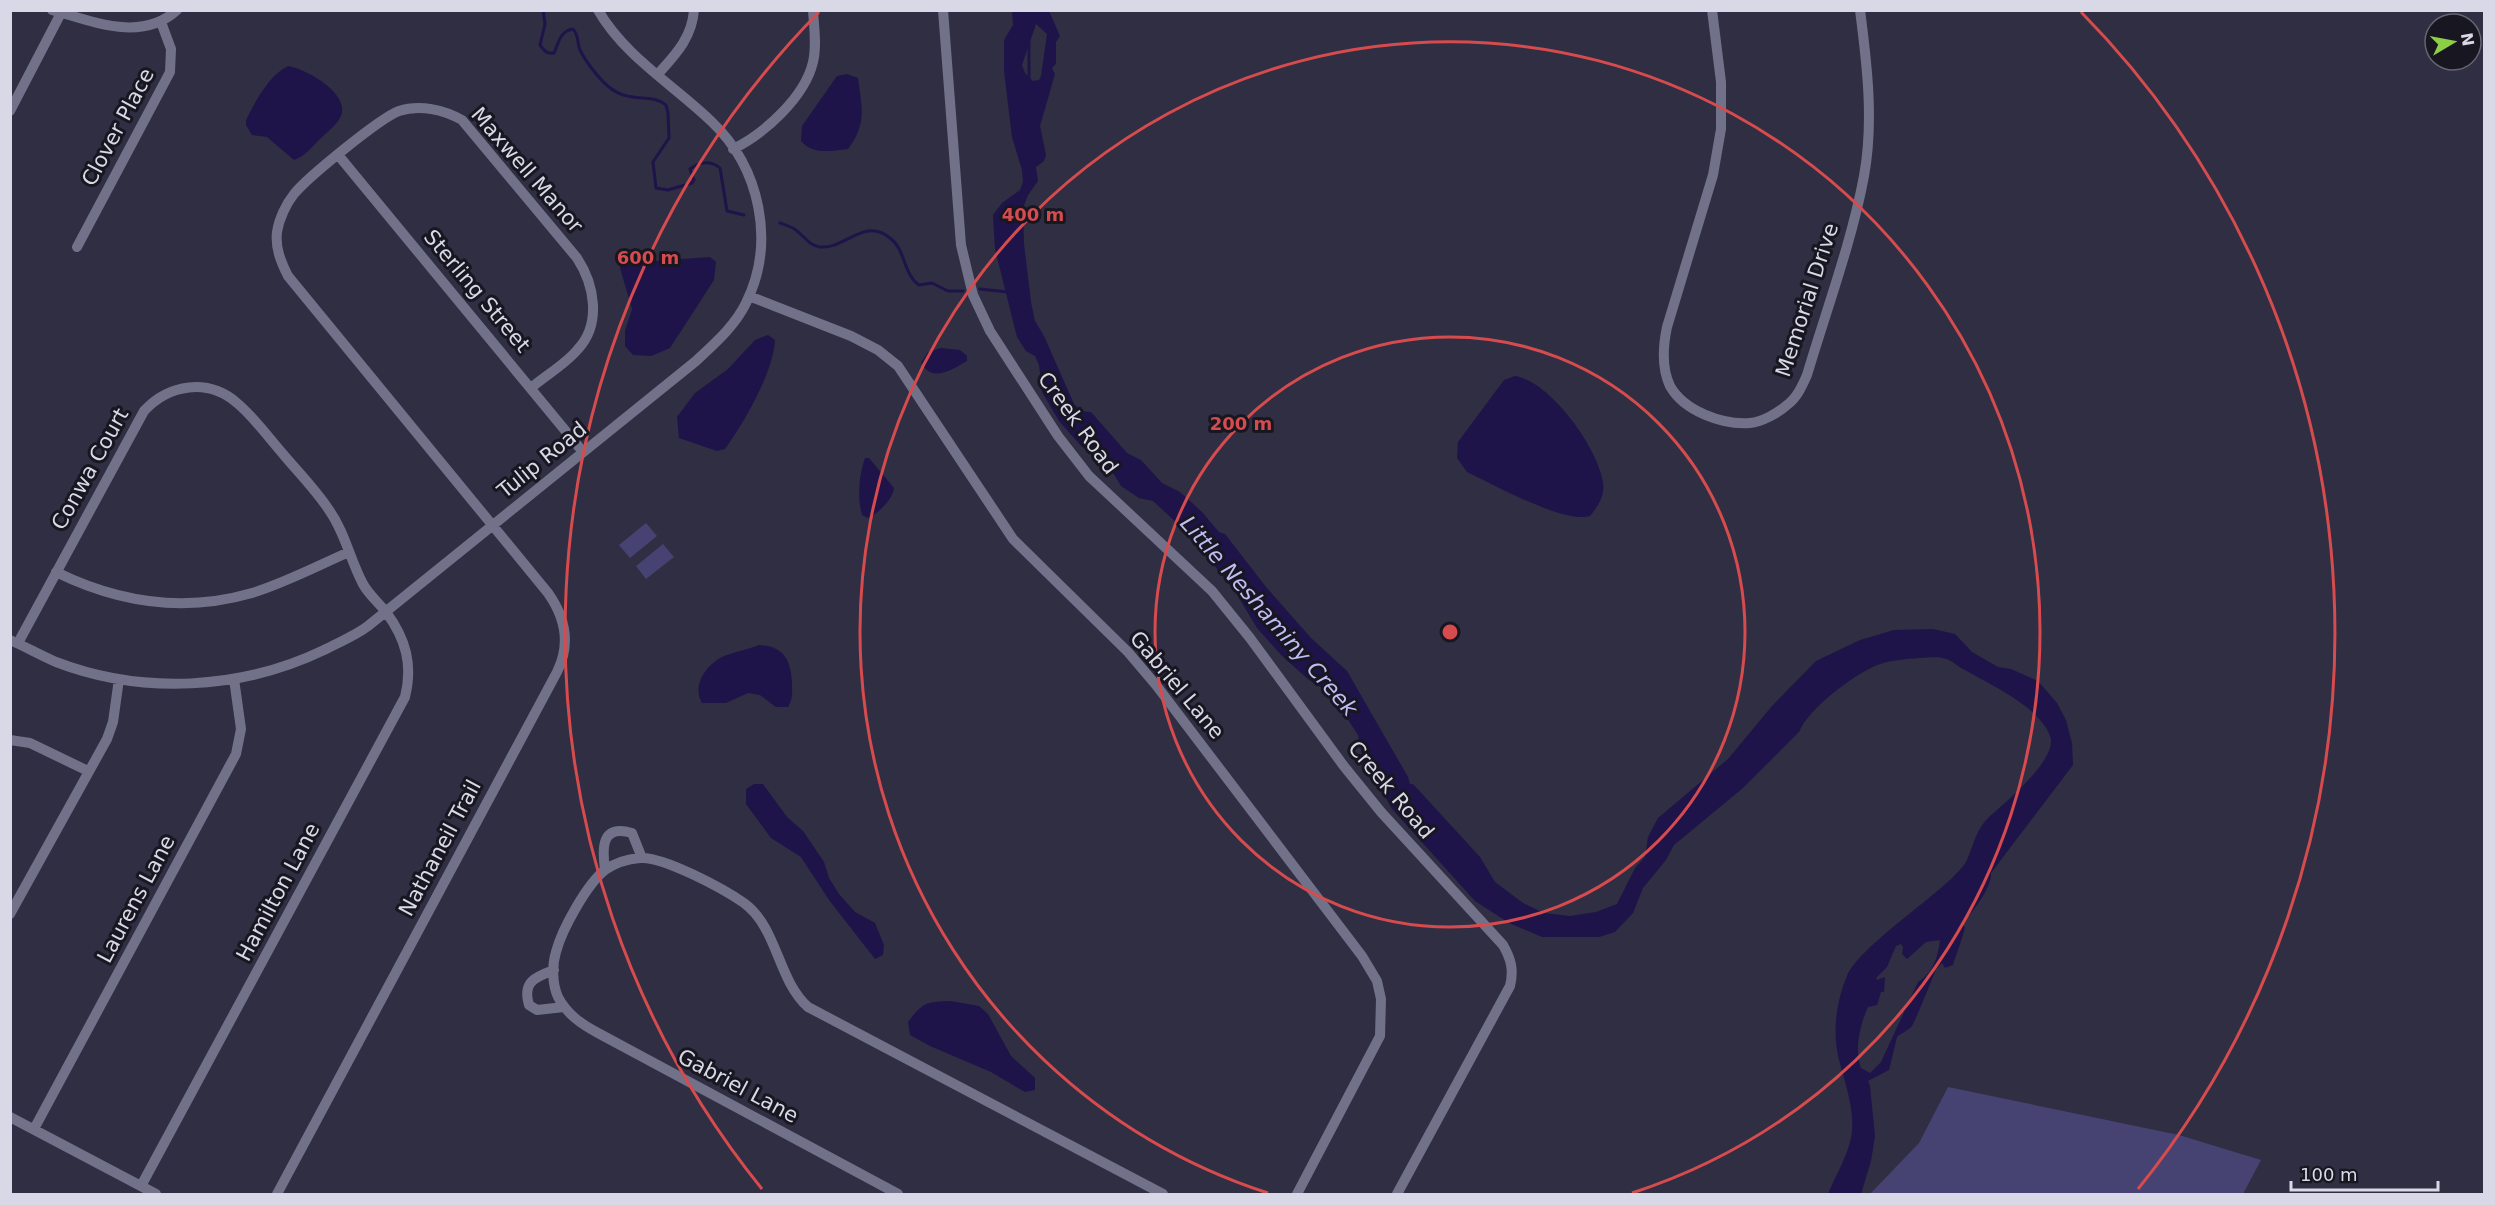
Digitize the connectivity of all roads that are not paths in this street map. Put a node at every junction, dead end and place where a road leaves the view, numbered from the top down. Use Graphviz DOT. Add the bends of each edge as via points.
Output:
graph roads {
  1 [pos="177,10"];
  2 [pos="598,10"];
  3 [pos="694,10"];
  4 [pos="813,10"];
  5 [pos="943,10"];
  6 [pos="1712,10"];
  7 [pos="1860,10"];
  8 [pos="56,12"];
  9 [pos="161,22"];
  10 [pos="658,74"];
  11 [pos="10,111"];
  12 [pos="733,149"];
  13 [pos="339,156"];
  14 [pos="76,247"];
  15 [pos="749,296"];
  16 [pos="531,388"];
  17 [pos="583,452"];
  18 [pos="492,526"];
  19 [pos="349,552"];
  20 [pos="56,572"];
  21 [pos="386,612"];
  22 [pos="14,641"];
  23 [pos="119,679"];
  24 [pos="234,679"];
  25 [pos="10,740"];
  26 [pos="88,771"];
  27 [pos="642,858"];
  28 [pos="605,870"];
  29 [pos="10,914"];
  30 [pos="554,970"];
  31 [pos="564,1006"];
  32 [pos="10,1117"];
  33 [pos="34,1129"];
  34 [pos="141,1186"];
  35 [pos="156,1194"];
  36 [pos="277,1194"];
  37 [pos="898,1194"];
  38 [pos="1163,1194"];
  39 [pos="1297,1194"];
  40 [pos="1397,1194"];
  1 -- 9 [label="street"];
  2 -- 10 [label="street, Tulip Road" via="624,45"];
  3 -- 10 [label="street" via="682,47"];
  4 -- 12 [label="street" via="813,63 804,82 765,130"];
  5 -- 40 [label="street, Creek Road" via="961,245 973,295 998,344 1084,469 1212,591 1349,773 1510,957 1510,986"];
  6 -- 7 [label="street, Memorial Drive" via="1721,82 1721,129 1713,175 1667,327 1664,365 1679,399 1696,411 1752,423 1788,405 1807,375 1856,210 1864,174 1869,105"];
  8 -- 9 [label="street" via="123,28 143,28"];
  8 -- 11 [label="street"];
  9 -- 14 [label="street, Clover Place" via="171,49 170,72"];
  10 -- 12 [label="street, Tulip Road" via="714,123"];
  12 -- 15 [label="street, Tulip Road" via="750,177 761,218 759,256"];
  13 -- 16 [label="street, Sterling Street"];
  13 -- 16 [label="street, Maxwell Manor" via="399,111 443,111 462,120 577,258 592,290 589,331 578,350"];
  13 -- 18 [label="street, Maxwell Manor" via="287,205 277,231 280,259 288,276"];
  15 -- 17 [label="street, Tulip Road" via="717,342"];
  15 -- 39 [label="street, Gabriel Lane" via="851,336 898,366 1013,539 1128,652 1156,685 1362,956 1377,981 1382,1014 1380,1036"];
  16 -- 17 [label="street, Sterling Street"];
  17 -- 18 [label="street, Tulip Road"];
  18 -- 21 [label="street, Tulip Road"];
  18 -- 36 [label="street, Nathaneil Trail" via="561,614 561,663"];
  19 -- 20 [label="street" via="253,592 203,602 161,603 120,598"];
  19 -- 20 [label="street, Conwa Court" via="329,509 242,407 216,390 188,387 165,395 144,411"];
  19 -- 21 [label="street, Conwa Court" via="363,585"];
  20 -- 22 [label="street, Conwa Court"];
  21 -- 24 [label="street, Tulip Road" via="361,631 307,658"];
  21 -- 34 [label="street, Hamilton Lane" via="407,650 410,672 405,697"];
  22 -- 23 [label="street, Tulip Road" via="63,664"];
  23 -- 24 [label="street, Tulip Road" via="177,685"];
  23 -- 26 [label="street" via="110,731"];
  24 -- 33 [label="street, Laurens Lane" via="241,729 236,753"];
  25 -- 26 [label="street" via="30,743"];
  26 -- 29 [label="street"];
  27 -- 28 [label="street, Gabriel Lane"];
  27 -- 28 [label="street" via="632,833 610,833 604,841"];
  27 -- 38 [label="street, Gabriel Lane" via="666,862 754,912 764,925 793,990 808,1007"];
  28 -- 30 [label="street, Gabriel Lane" via="591,884 562,935"];
  30 -- 31 [label="street, Gabriel Lane" via="557,995"];
  30 -- 31 [label="street" via="535,977 526,996 529,1005 537,1010"];
  31 -- 37 [label="street, Gabriel Lane" via="573,1018 598,1033"];
  32 -- 33 [label="street"];
  33 -- 34 [label="street"];
  34 -- 35 [label="street"];
}
